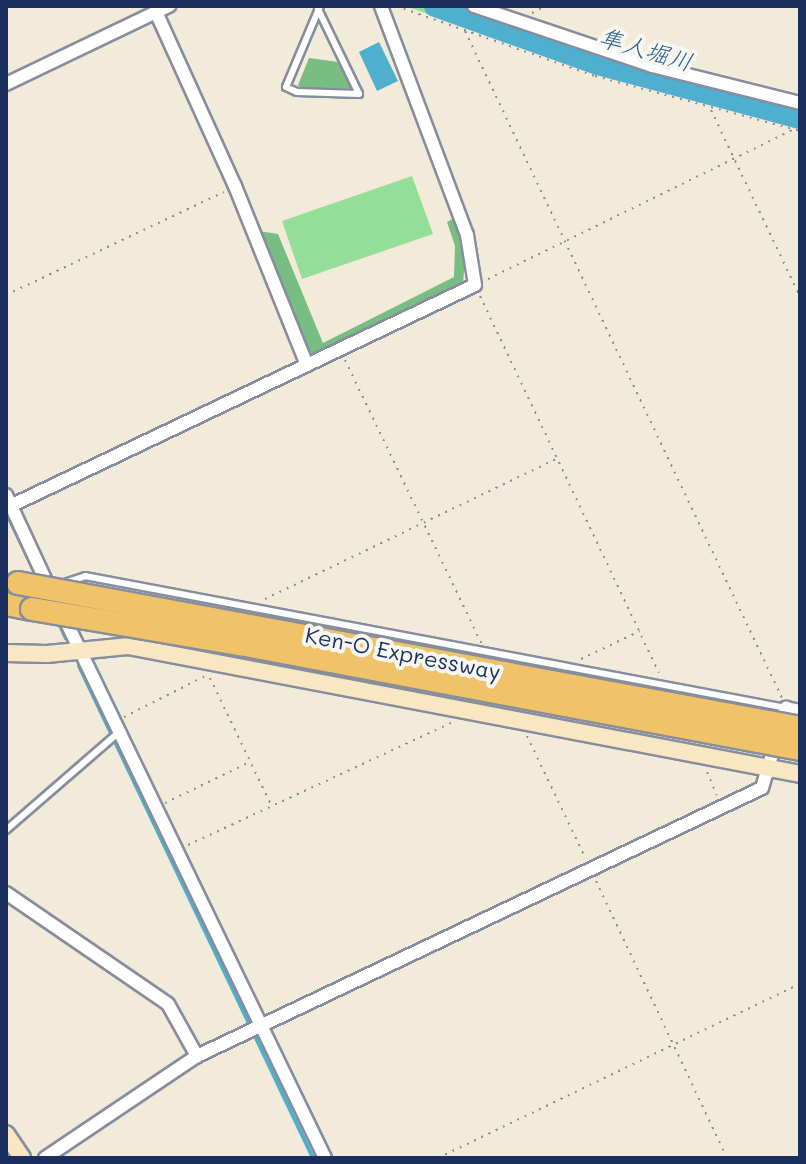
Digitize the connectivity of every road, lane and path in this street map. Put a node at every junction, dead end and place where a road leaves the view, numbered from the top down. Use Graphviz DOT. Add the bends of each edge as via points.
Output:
graph roads {
  1 [pos="169,6"];
  2 [pos="381,6"];
  3 [pos="396,6"];
  4 [pos="474,6"];
  5 [pos="319,8"];
  6 [pos="156,12"];
  7 [pos="465,31"];
  8 [pos="6,84"];
  9 [pos="800,103"];
  10 [pos="710,108"];
  11 [pos="792,130"];
  12 [pos="800,131"];
  13 [pos="734,159"];
  14 [pos="235,186"];
  15 [pos="565,243"];
  16 [pos="475,285"];
  17 [pos="6,295"];
  18 [pos="800,297"];
  19 [pos="339,348"];
  20 [pos="307,365"];
  21 [pos="559,457"];
  22 [pos="8,503"];
  23 [pos="424,522"];
  24 [pos="12,582"];
  25 [pos="50,589"];
  26 [pos="6,604"];
  27 [pos="259,607"];
  28 [pos="6,613"];
  29 [pos="31,613"];
  30 [pos="641,630"];
  31 [pos="461,646"];
  32 [pos="79,649"];
  33 [pos="485,651"];
  34 [pos="6,653"];
  35 [pos="248,667"];
  36 [pos="569,667"];
  37 [pos="648,682"];
  38 [pos="664,685"];
  39 [pos="450,706"];
  40 [pos="786,708"];
  41 [pos="800,711"];
  42 [pos="526,721"];
  43 [pos="117,727"];
  44 [pos="800,728"];
  45 [pos="636,743"];
  46 [pos="800,749"];
  47 [pos="705,757"];
  48 [pos="251,762"];
  49 [pos="770,768"];
  50 [pos="800,774"];
  51 [pos="272,806"];
  52 [pos="155,807"];
  53 [pos="723,807"];
  54 [pos="6,830"];
  55 [pos="176,851"];
  56 [pos="590,868"];
  57 [pos="6,893"];
  58 [pos="800,984"];
  59 [pos="261,1026"];
  60 [pos="673,1045"];
  61 [pos="197,1056"];
  62 [pos="6,1134"];
  63 [pos="22,1158"];
  64 [pos="45,1158"];
  65 [pos="325,1158"];
  66 [pos="438,1158"];
  67 [pos="727,1158"];
  1 -- 6 [label="street"];
  2 -- 16 [label="street" via="467,235"];
  3 -- 7 [label="path"];
  4 -- 9 [label="street" via="652,66"];
  5 -- 5 [label="lane" via="346,66 359,94 286,87"];
  6 -- 8 [label="street"];
  6 -- 14 [label="street"];
  7 -- 10 [label="path"];
  7 -- 15 [label="path"];
  10 -- 11 [label="path"];
  10 -- 13 [label="path"];
  11 -- 12 [label="path"];
  11 -- 13 [label="path"];
  13 -- 15 [label="path"];
  13 -- 18 [label="path"];
  14 -- 17 [label="path"];
  14 -- 20 [label="street"];
  15 -- 16 [label="path"];
  15 -- 40 [label="path"];
  16 -- 19 [label="street"];
  16 -- 21 [label="path"];
  19 -- 20 [label="street"];
  19 -- 23 [label="path"];
  20 -- 22 [label="street"];
  21 -- 23 [label="path"];
  21 -- 30 [label="path"];
  22 -- 25 [label="street"];
  23 -- 27 [label="path" via="263,600"];
  23 -- 33 [label="path"];
  24 -- 44 [label="highway, Ken-O Expressway, bridge"];
  25 -- 27 [label="lane" via="85,576"];
  25 -- 32 [label="street"];
  26 -- 29 [label="highway, Ken-O Expressway"];
  27 -- 31 [label="lane"];
  27 -- 35 [label="lane"];
  28 -- 29 [label="highway"];
  29 -- 46 [label="highway, Ken-O Expressway, bridge" via="187,635"];
  30 -- 36 [label="path"];
  30 -- 38 [label="path"];
  31 -- 33 [label="lane"];
  31 -- 39 [label="lane"];
  32 -- 34 [label="street"];
  32 -- 35 [label="street" via="128,646"];
  32 -- 43 [label="street"];
  33 -- 36 [label="lane"];
  35 -- 39 [label="street"];
  36 -- 37 [label="lane"];
  37 -- 38 [label="lane"];
  37 -- 45 [label="lane"];
  38 -- 40 [label="lane"];
  39 -- 42 [label="street"];
  39 -- 51 [label="path" via="453,721"];
  40 -- 41 [label="street"];
  40 -- 49 [label="street"];
  42 -- 45 [label="street"];
  42 -- 56 [label="path" via="526,735"];
  43 -- 48 [label="path" via="209,675"];
  43 -- 52 [label="street"];
  43 -- 54 [label="lane"];
  45 -- 47 [label="street"];
  47 -- 49 [label="street"];
  47 -- 53 [label="path"];
  48 -- 51 [label="path"];
  48 -- 52 [label="path"];
  49 -- 50 [label="street"];
  49 -- 53 [label="street" via="762,788"];
  51 -- 55 [label="path"];
  52 -- 55 [label="street"];
  53 -- 56 [label="street"];
  55 -- 59 [label="street"];
  56 -- 59 [label="street"];
  56 -- 60 [label="path"];
  57 -- 61 [label="street" via="168,1004"];
  58 -- 60 [label="path"];
  59 -- 61 [label="street"];
  59 -- 65 [label="street"];
  60 -- 66 [label="path"];
  60 -- 67 [label="path"];
  61 -- 64 [label="street"];
  62 -- 63 [label="street"];
}
